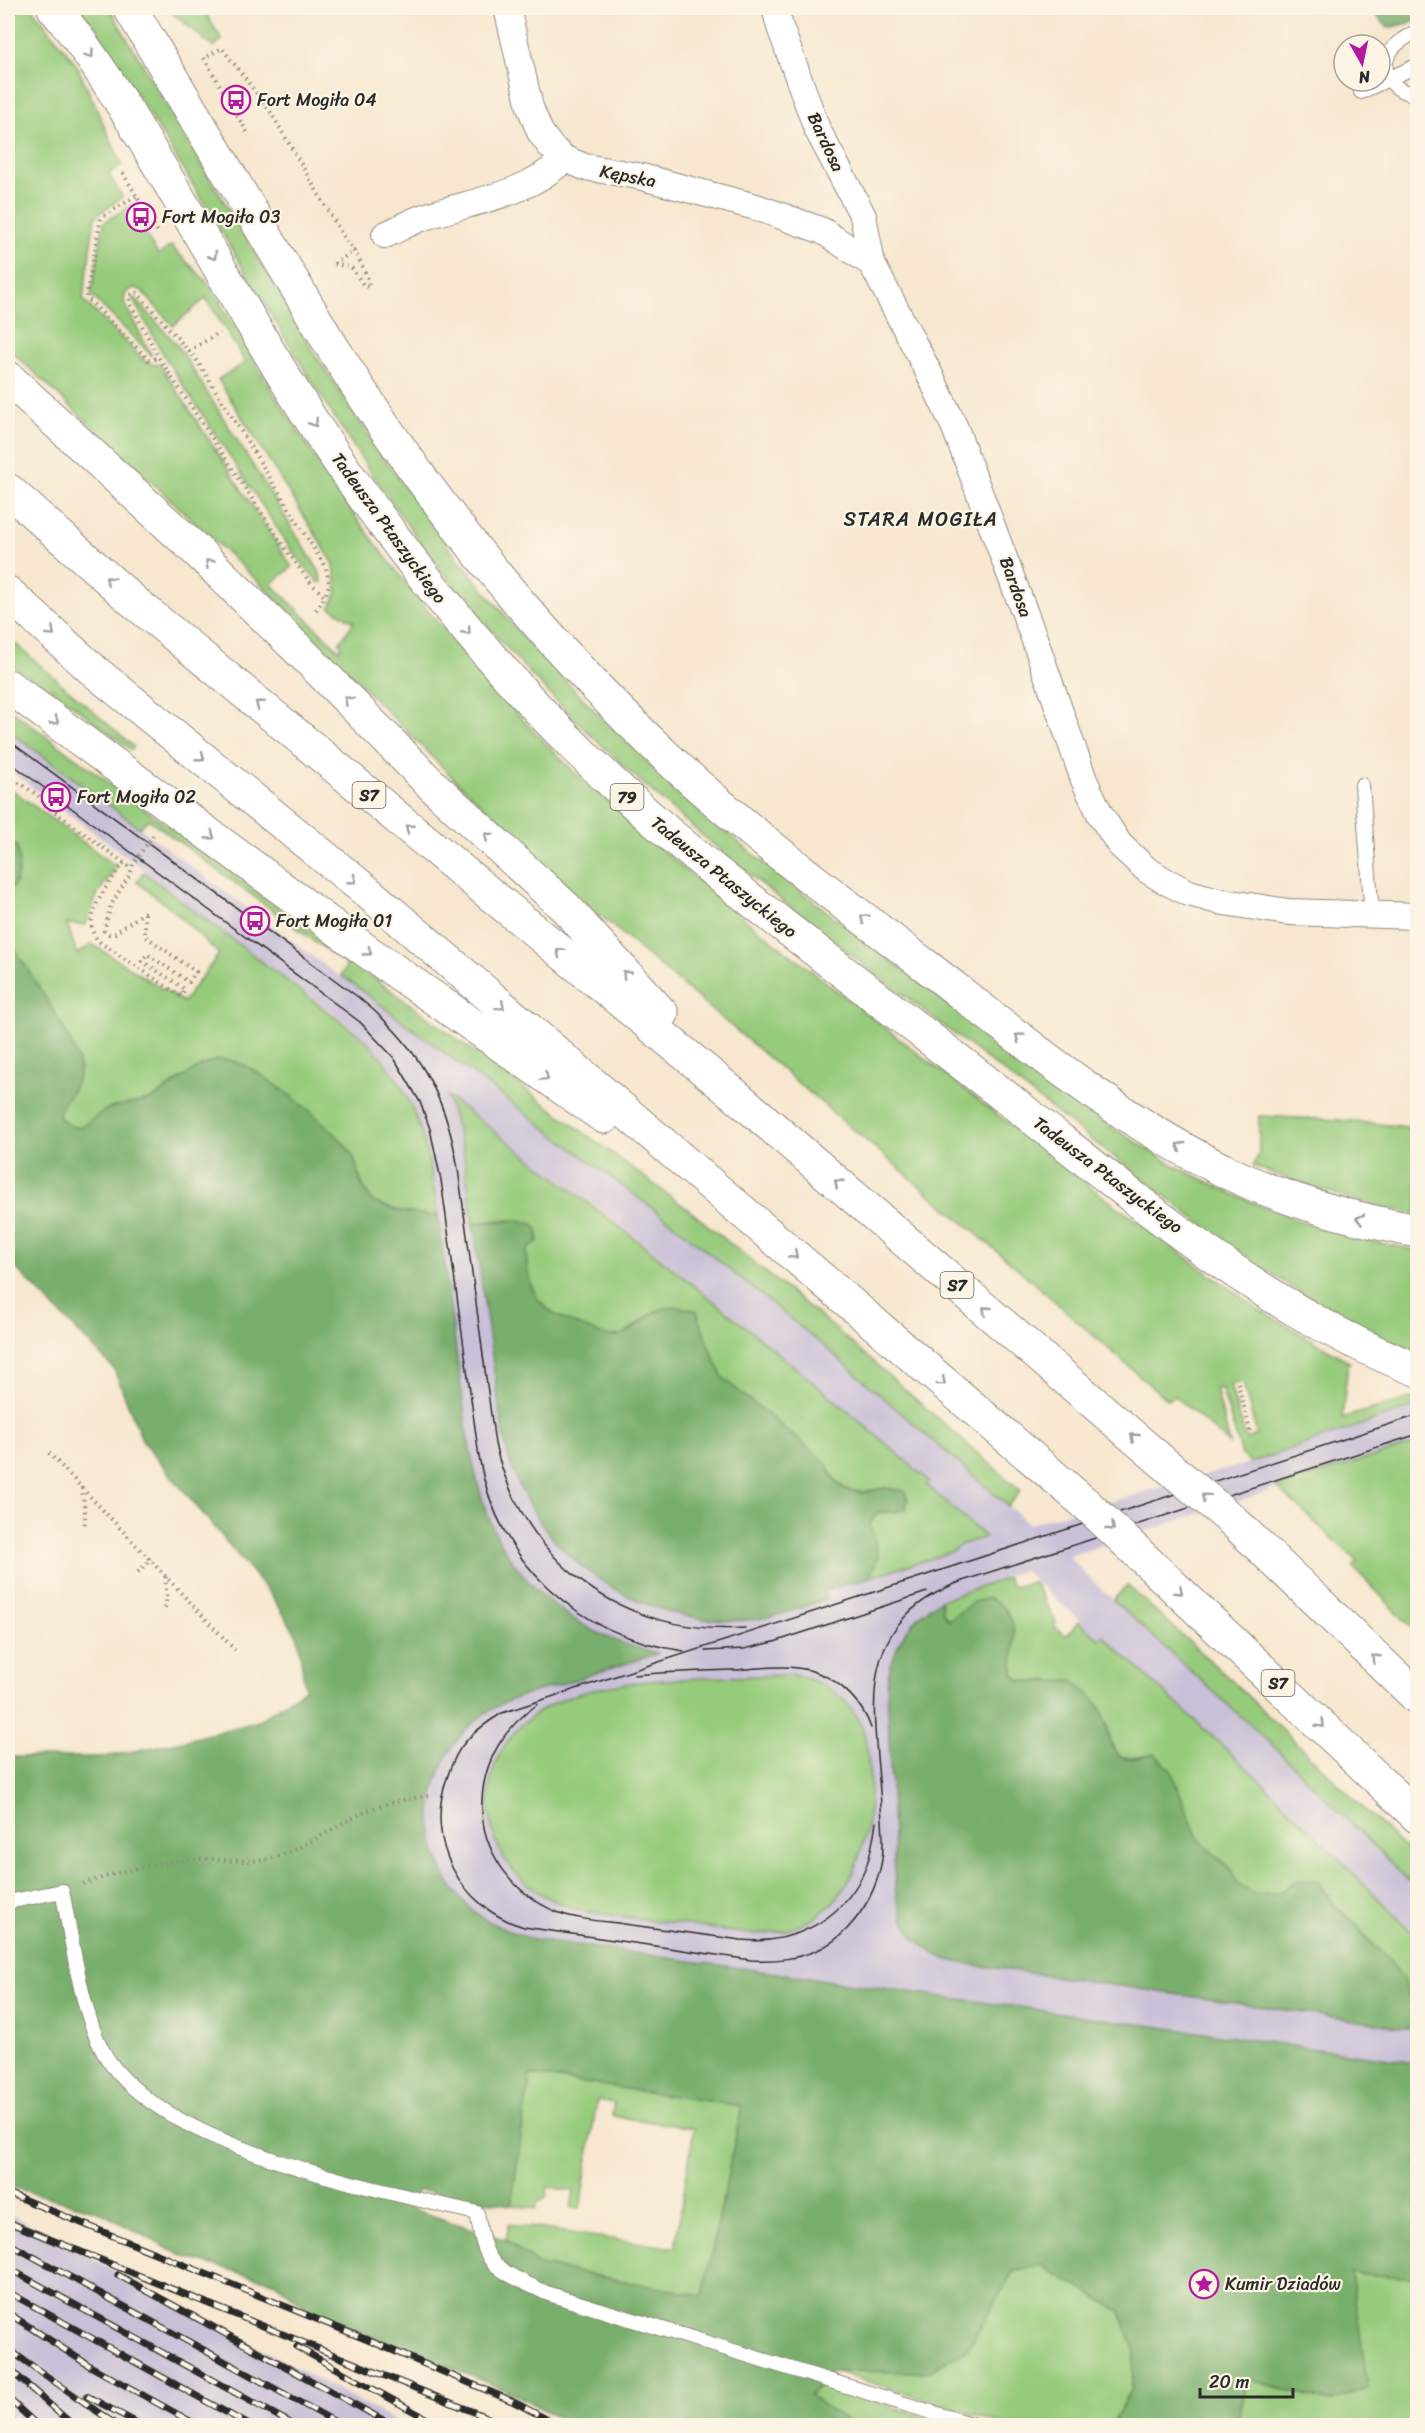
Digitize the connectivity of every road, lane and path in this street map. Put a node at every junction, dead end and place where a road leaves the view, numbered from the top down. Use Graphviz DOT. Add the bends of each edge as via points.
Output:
graph roads {
  1 [pos="54,8"];
  2 [pos="130,8"];
  3 [pos="507,8"];
  4 [pos="775,8"];
  5 [pos="1418,31"];
  6 [pos="1392,52"];
  7 [pos="1418,64"];
  8 [pos="1392,77"];
  9 [pos="1392,82"];
  10 [pos="1418,93"];
  11 [pos="247,132"];
  12 [pos="565,159"];
  13 [pos="123,173"];
  14 [pos="136,196"];
  15 [pos="160,235"];
  16 [pos="385,235"];
  17 [pos="349,254"];
  18 [pos="872,264"];
  19 [pos="221,332"];
  20 [pos="189,351"];
  21 [pos="159,358"];
  22 [pos="8,378"];
  23 [pos="8,490"];
  24 [pos="8,593"];
  25 [pos="325,597"];
  26 [pos="316,610"];
  27 [pos="8,686"];
  28 [pos="8,776"];
  29 [pos="1362,785"];
  30 [pos="151,838"];
  31 [pos="124,863"];
  32 [pos="130,868"];
  33 [pos="1372,915"];
  34 [pos="1418,916"];
  35 [pos="735,1095"];
  36 [pos="749,1217"];
  37 [pos="1418,1231"];
  38 [pos="1418,1370"];
  39 [pos="1238,1383"];
  40 [pos="1251,1434"];
  41 [pos="49,1453"];
  42 [pos="82,1487"];
  43 [pos="84,1527"];
  44 [pos="151,1559"];
  45 [pos="138,1572"];
  46 [pos="166,1576"];
  47 [pos="165,1608"];
  48 [pos="235,1650"];
  49 [pos="1418,1698"];
  50 [pos="428,1796"];
  51 [pos="1418,1817"];
  52 [pos="99,1878"];
  53 [pos="8,1902"];
  54 [pos="1418,2420"];
  55 [pos="976,2426"];
  56 [pos="1397,2426"];
  1 -- 38 [label="main road, Tadeusza Ptaszyckiego / 79, one-way" via="115,92 355,485 476,641 588,760 728,882 1208,1251 1309,1318"];
  37 -- 2 [label="main road, one-way" via="1334,1213 1267,1189 1152,1130 1043,1055 782,855 658,748 554,644 423,483 331,345"];
  3 -- 12 [label="street" via="530,107 540,132"];
  4 -- 18 [label="street, Bardosa" via="817,129 863,216"];
  5 -- 6 [label="lane"];
  7 -- 8 [label="lane"];
  9 -- 10 [label="lane" via="1398,90"];
  11 -- 17 [label="path" via="204,58 222,48 270,111 358,257 369,287 364,286 351,267 334,264"];
  12 -- 16 [label="street" via="546,176 525,187 421,218"];
  12 -- 18 [label="street, Kępska" via="585,168 638,176 756,207 823,231"];
  13 -- 14 [label="path"];
  14 -- 15 [label="path"];
  14 -- 21 [label="path" via="101,218 86,297 148,360"];
  18 -- 33 [label="street, Bardosa" via="944,402 1084,780 1119,844 1147,870 1189,893 1251,908"];
  19 -- 20 [label="path"];
  20 -- 21 [label="path" via="140,296 133,294 130,303"];
  20 -- 25 [label="path" via="326,568 329,584"];
  21 -- 25 [label="path" via="289,554"];
  35 -- 22 [label="main road, one-way" via="566,908 434,787 197,551"];
  35 -- 23 [label="main road, S7, one-way" via="132,600"];
  24 -- 36 [label="main road, S7, one-way" via="93,670 374,897"];
  25 -- 26 [label="path"];
  27 -- 36 [label="main road, one-way" via="377,959"];
  28 -- 31 [label="path"];
  29 -- 33 [label="lane"];
  30 -- 32 [label="path"];
  31 -- 32 [label="path"];
  31 -- 32 [label="path" via="100,895 92,923 93,935 181,996 184,989 142,961 147,954 189,982 196,972 145,936 145,912 115,933 104,931 111,905"];
  33 -- 34 [label="street, Bardosa"];
  49 -- 35 [label="main road, S7, one-way, bridge" via="1232,1520"];
  36 -- 51 [label="main road, S7, one-way, bridge" via="1086,1504"];
  39 -- 40 [label="path"];
  41 -- 42 [label="path"];
  42 -- 43 [label="path" via="87,1512"];
  42 -- 44 [label="path"];
  44 -- 45 [label="path"];
  44 -- 46 [label="path"];
  46 -- 47 [label="path"];
  46 -- 48 [label="path"];
  50 -- 52 [label="path" via="399,1799 363,1813 327,1835 271,1858 159,1863"];
  53 -- 55 [label="lane" via="62,1891 86,2004 104,2053 135,2092 204,2134 324,2176 477,2212 492,2262 546,2293"];
  54 -- 56 [label="path"];
}
